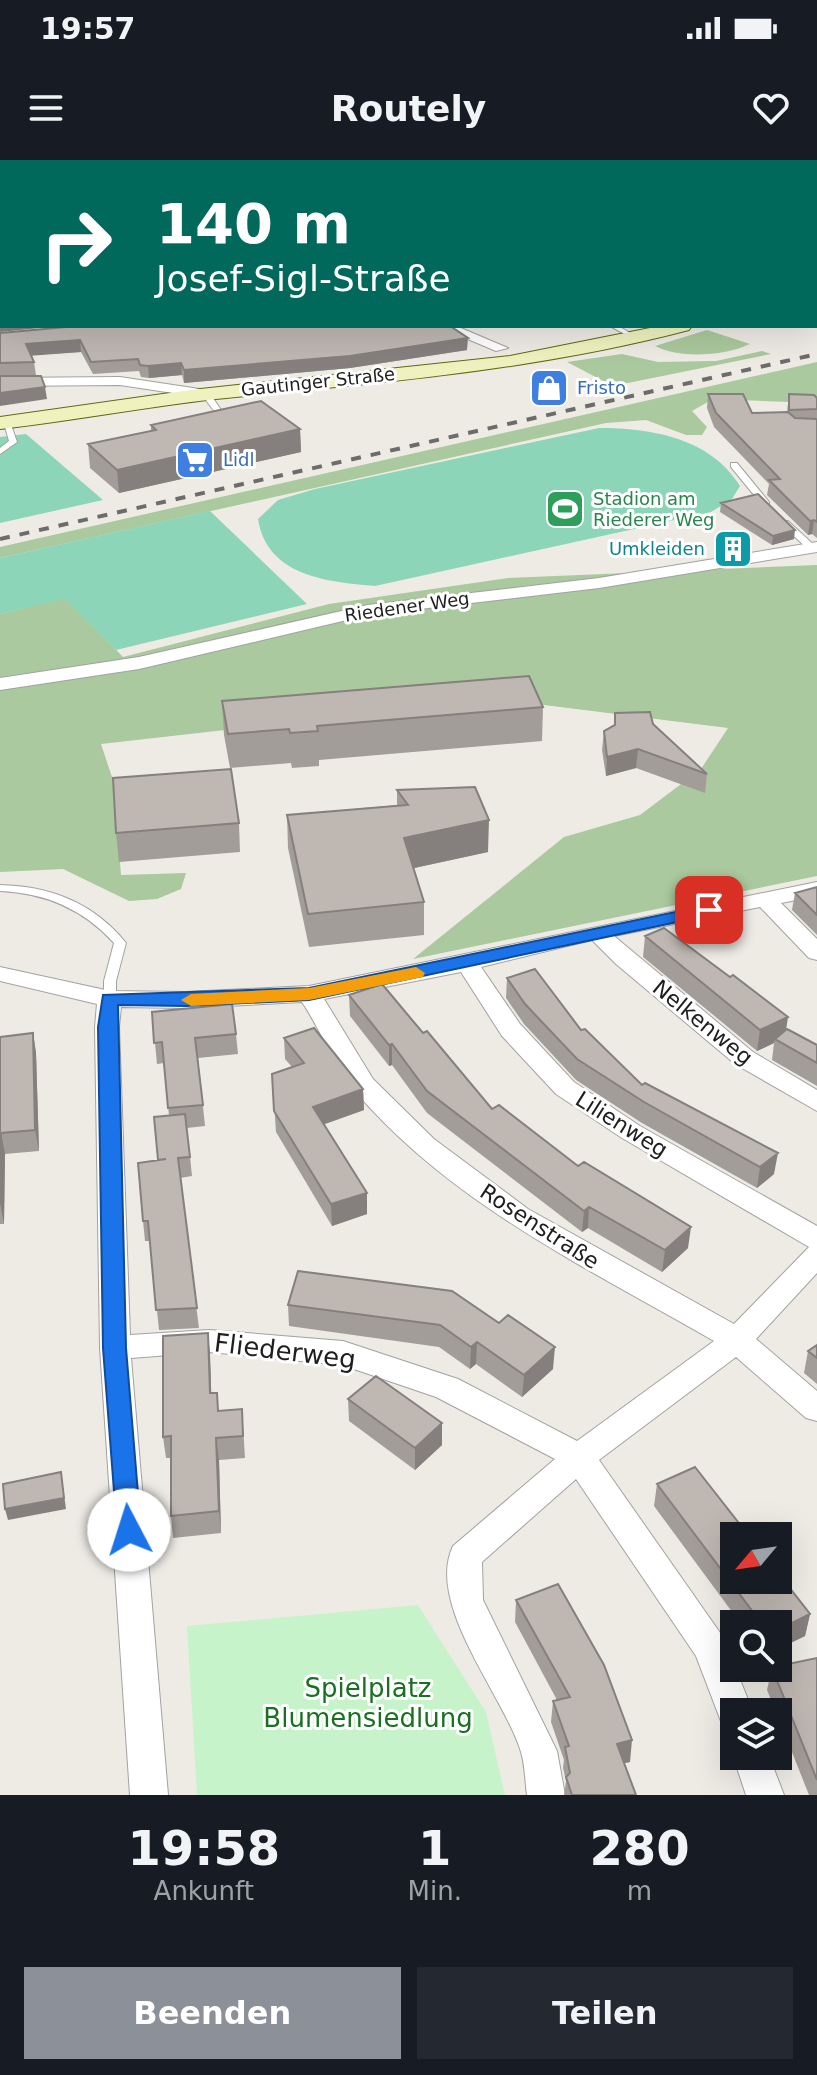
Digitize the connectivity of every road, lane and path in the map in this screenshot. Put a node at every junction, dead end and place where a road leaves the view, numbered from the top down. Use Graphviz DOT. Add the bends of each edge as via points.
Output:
graph roads {
  1 [pos="449,328"];
  2 [pos="617,328"];
  3 [pos="674,328"];
  4 [pos="636,338"];
  5 [pos="501,348"];
  6 [pos="0,382"];
  7 [pos="206,394"];
  8 [pos="3,422"];
  9 [pos="240,422"];
  10 [pos="0,452"];
  11 [pos="734,465"];
  12 [pos="814,548"];
  13 [pos="0,684"];
  14 [pos="0,888"];
  15 [pos="817,889"];
  16 [pos="765,899"];
  17 [pos="597,932"];
  18 [pos="817,953"];
  19 [pos="467,963"];
  20 [pos="0,974"];
  21 [pos="309,994"];
  22 [pos="110,999"];
  23 [pos="817,1102"];
  24 [pos="817,1239"];
  25 [pos="817,1255"];
  26 [pos="737,1340"];
  27 [pos="115,1348"];
  28 [pos="817,1409"];
  29 [pos="579,1457"];
  30 [pos="730,1698"];
  31 [pos="756,1770"];
  32 [pos="149,1795"];
  33 [pos="546,1795"];
  34 [pos="765,1795"];
  1 -- 5 [label="street"];
  2 -- 4 [label="lane"];
  3 -- 4 [label="main road, Gautinger Straße"];
  4 -- 7 [label="main road, Gautinger Straße" via="523,359"];
  6 -- 7 [label="street" via="120,381"];
  7 -- 8 [label="main road, Gautinger Straße"];
  7 -- 9 [label="lane" via="218,412"];
  8 -- 10 [label="lane" via="13,442"];
  11 -- 12 [label="lane"];
  12 -- 13 [label="street, Riedener Weg" via="599,583 368,610 139,663"];
  14 -- 22 [label="lane" via="46,893 105,925 120,943"];
  15 -- 16 [label="street"];
  16 -- 17 [label="street"];
  16 -- 18 [label="street"];
  17 -- 19 [label="street"];
  17 -- 23 [label="street, Nelkenweg" via="744,1058"];
  19 -- 21 [label="street"];
  19 -- 24 [label="street, Lilienweg" via="511,1030 565,1088"];
  20 -- 22 [label="street"];
  21 -- 22 [label="street"];
  21 -- 26 [label="street, Rosenstraße" via="363,1084 425,1145 518,1216"];
  22 -- 27 [label="street"];
  25 -- 26 [label="street"];
  26 -- 28 [label="street, Rosenstraße"];
  26 -- 29 [label="street"];
  27 -- 29 [label="street, Fliederweg" via="209,1341 343,1353 447,1388"];
  27 -- 32 [label="street"];
  29 -- 30 [label="street, Fliederweg" via="711,1648"];
  29 -- 33 [label="street" via="465,1556 466,1600 539,1751"];
  31 -- 34 [label="street"];
}
